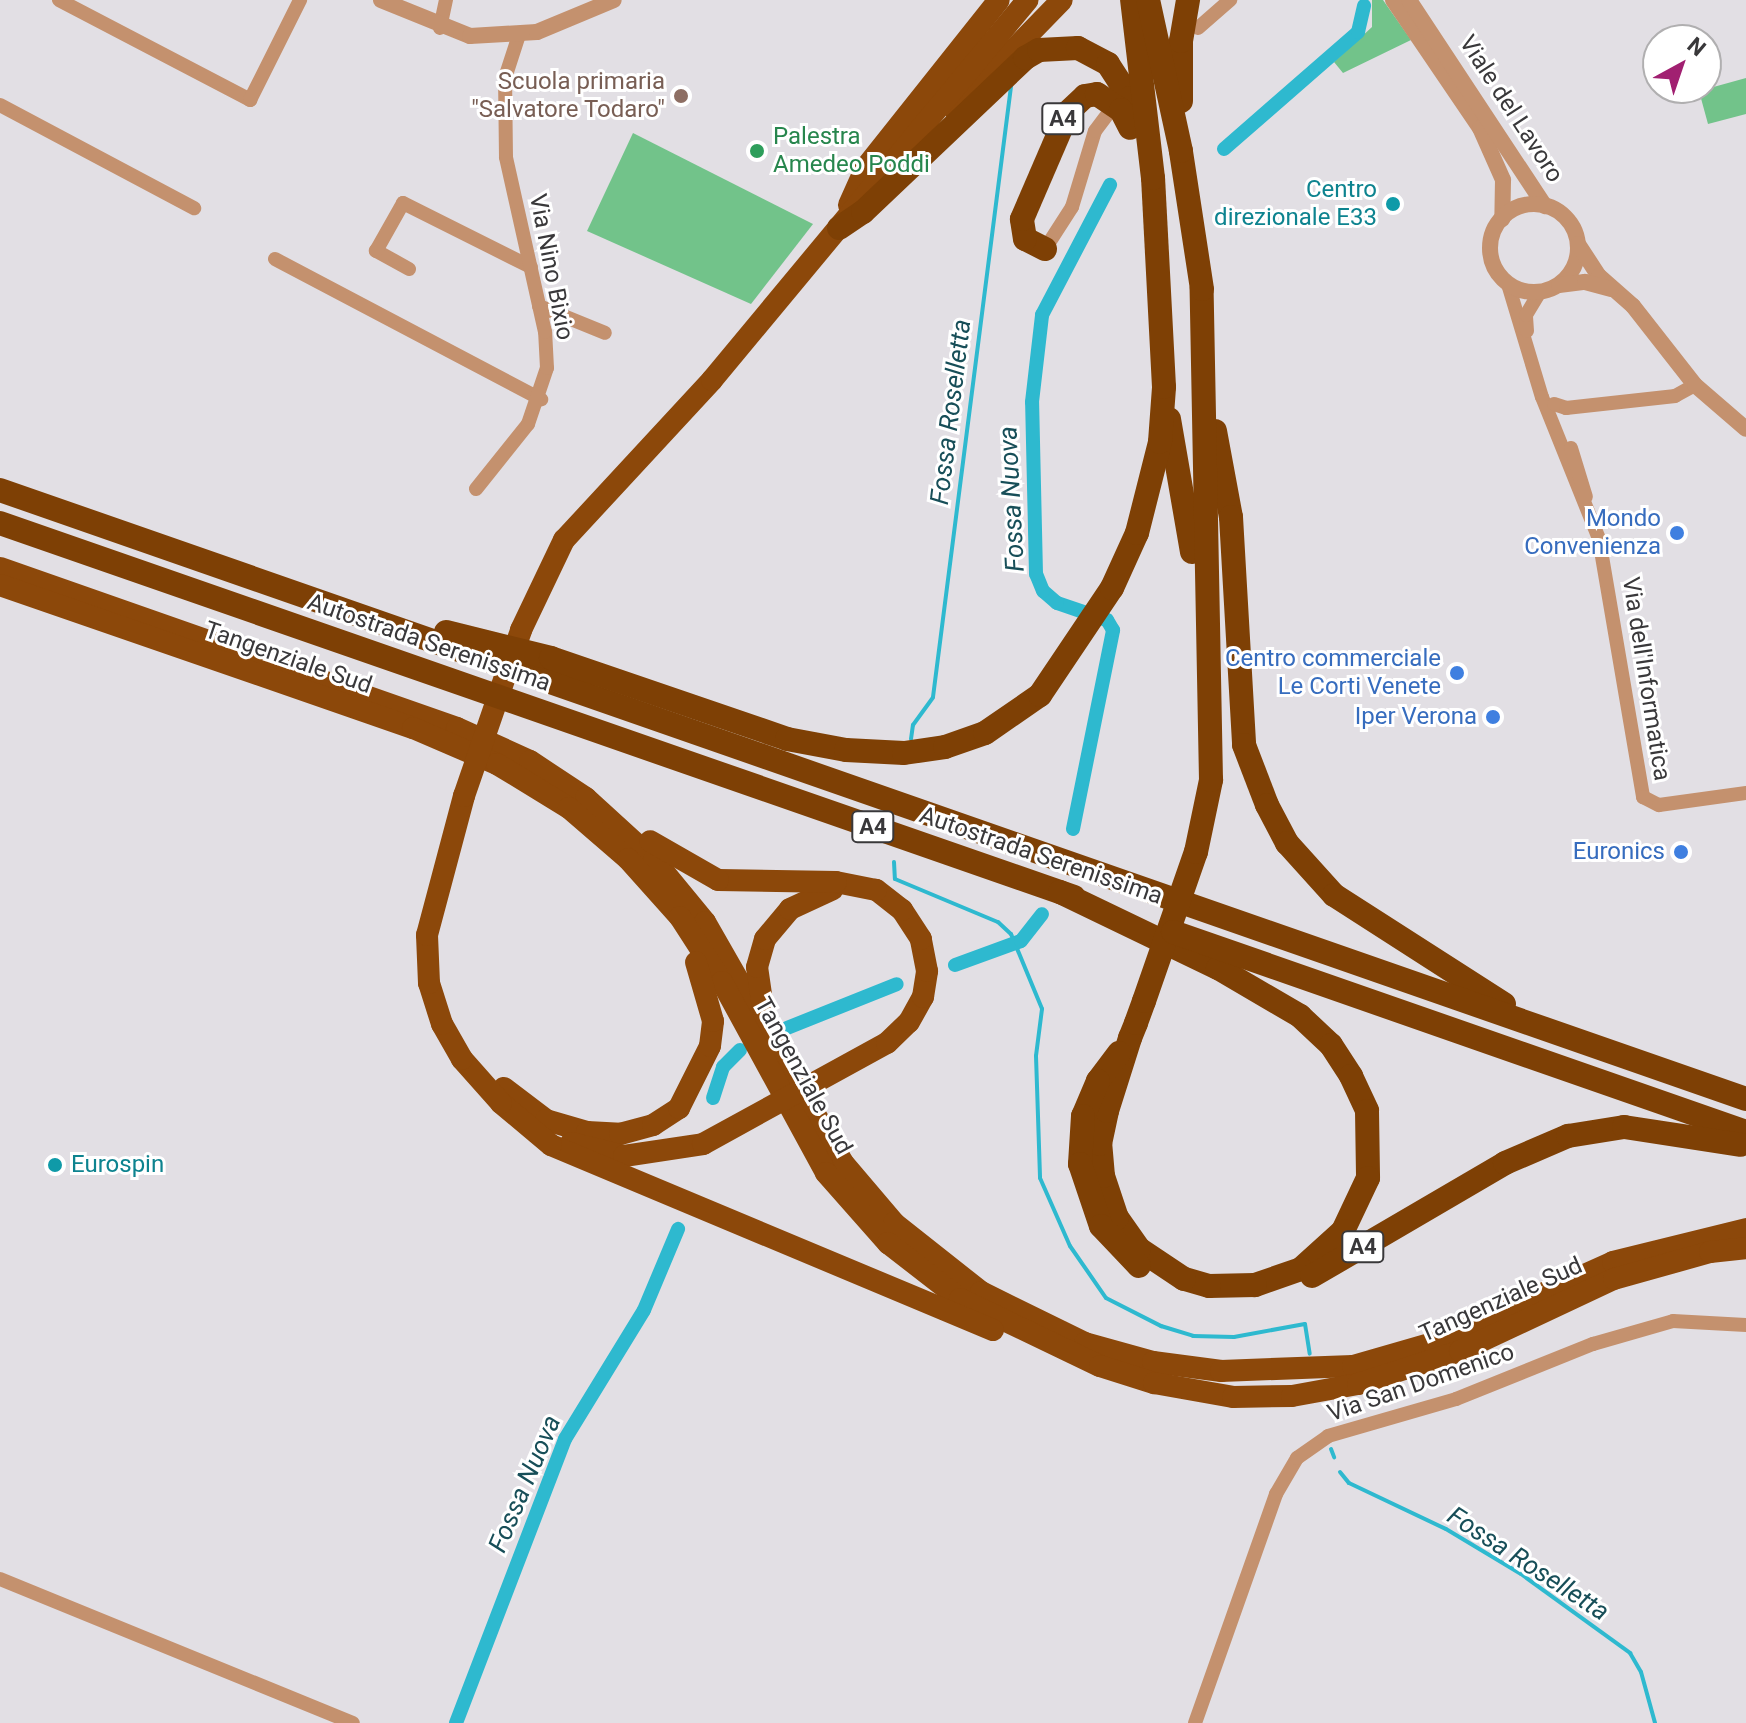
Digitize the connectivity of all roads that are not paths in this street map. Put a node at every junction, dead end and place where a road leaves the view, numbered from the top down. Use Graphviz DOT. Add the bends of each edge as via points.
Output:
graph roads {
  1 [pos="59,0"];
  2 [pos="300,0"];
  3 [pos="381,0"];
  4 [pos="446,0"];
  5 [pos="614,0"];
  6 [pos="999,0"];
  7 [pos="1028,0"];
  8 [pos="1062,0"];
  9 [pos="1132,0"];
  10 [pos="1148,0"];
  11 [pos="1188,0"];
  12 [pos="1230,0"];
  13 [pos="1393,0"];
  14 [pos="1409,0"];
  15 [pos="440,28"];
  16 [pos="1198,28"];
  17 [pos="519,35"];
  18 [pos="0,105"];
  19 [pos="1107,115"];
  20 [pos="1181,151"];
  21 [pos="1153,181"];
  22 [pos="1545,206"];
  23 [pos="194,208"];
  24 [pos="1502,219"];
  25 [pos="839,228"];
  26 [pos="1578,244"];
  27 [pos="1045,249"];
  28 [pos="275,259"];
  29 [pos="531,267"];
  30 [pos="409,269"];
  31 [pos="1508,284"];
  32 [pos="1559,285"];
  33 [pos="1617,291"];
  34 [pos="1540,292"];
  35 [pos="539,306"];
  36 [pos="605,333"];
  37 [pos="1205,377"];
  38 [pos="1695,385"];
  39 [pos="1164,387"];
  40 [pos="541,399"];
  41 [pos="1554,404"];
  42 [pos="1746,429"];
  43 [pos="476,489"];
  44 [pos="0,490"];
  45 [pos="1589,513"];
  46 [pos="0,523"];
  47 [pos="0,568"];
  48 [pos="0,585"];
  49 [pos="386,624"];
  50 [pos="1209,661"];
  51 [pos="1746,793"];
  52 [pos="586,798"];
  53 [pos="628,859"];
  54 [pos="862,885"];
  55 [pos="1060,892"];
  56 [pos="429,983"];
  57 [pos="1532,1024"];
  58 [pos="769,1033"];
  59 [pos="1130,1038"];
  60 [pos="1746,1099"];
  61 [pos="501,1103"];
  62 [pos="1746,1132"];
  63 [pos="1746,1147"];
  64 [pos="1746,1229"];
  65 [pos="1746,1248"];
  66 [pos="1746,1325"];
  67 [pos="1100,1366"];
  68 [pos="0,1579"];
  69 [pos="353,1723"];
  70 [pos="1195,1723"];
  1 -- 2 [label="street" via="250,100"];
  3 -- 15 [label="street"];
  4 -- 15 [label="street"];
  5 -- 17 [label="street"];
  6 -- 25 [label="highway" via="866,167"];
  7 -- 25 [label="highway"];
  8 -- 25 [label="highway"];
  9 -- 21 [label="highway, A4"];
  10 -- 20 [label="highway, A4"];
  11 -- 20 [label="highway, A4" via="1181,41"];
  12 -- 16 [label="street"];
  13 -- 24 [label="street, Viale del Lavoro" via="1480,128 1503,180"];
  14 -- 22 [label="street, Viale del Lavoro"];
  15 -- 17 [label="street" via="470,36"];
  17 -- 29 [label="street, Via Nino Bixio" via="505,78 504,130"];
  18 -- 23 [label="street"];
  19 -- 27 [label="street" via="1095,131 1072,207"];
  20 -- 37 [label="highway, A4" via="1202,289"];
  21 -- 25 [label="highway" via="1130,98 1108,64 1078,48 1054,47 1025,58 863,212"];
  21 -- 27 [label="highway, A4" via="1121,110 1106,97 1085,96 1061,123 1022,219 1025,239"];
  21 -- 39 [label="highway, A4"];
  22 -- 24 [label="street, Viale del Lavoro" via="1522,206"];
  22 -- 26 [label="street, Viale del Lavoro" via="1568,219"];
  24 -- 31 [label="street, Viale del Lavoro" via="1490,245 1491,259"];
  25 -- 56 [label="highway" via="712,380 564,540 521,630 464,796 427,935"];
  26 -- 32 [label="street" via="1576,262"];
  26 -- 33 [label="street, Viale del Lavoro" via="1599,276"];
  28 -- 40 [label="street"];
  29 -- 30 [label="street" via="403,203 376,251"];
  29 -- 35 [label="street, Via Nino Bixio"];
  31 -- 34 [label="street"];
  31 -- 45 [label="street, Via dell'Informatica" via="1542,397"];
  32 -- 33 [label="street" via="1585,282"];
  32 -- 34 [label="street"];
  33 -- 38 [label="street, Viale del Lavoro"];
  34 -- 41 [label="street, Via dell'Informatica" via="1526,315 1526,327"];
  35 -- 36 [label="street"];
  35 -- 40 [label="street, Via Nino Bixio" via="547,368"];
  37 -- 50 [label="highway, A4"];
  37 -- 57 [label="highway, A4" via="1231,517 1244,745 1267,805 1287,843 1334,895"];
  38 -- 41 [label="street" via="1675,396 1566,408"];
  38 -- 42 [label="street, Viale del Lavoro"];
  39 -- 49 [label="highway, A4" via="1160,442 1137,533 1095,617 1062,669 1012,718 945,747 904,753 787,739 551,658 471,637"];
  39 -- 50 [label="highway, A4"];
  40 -- 43 [label="street, Via Nino Bixio"];
  41 -- 45 [label="street, Via dell'Informatica" via="1584,479"];
  44 -- 49 [label="highway, Autostrada Serenissima / A4"];
  45 -- 51 [label="street, Via dell'Informatica" via="1608,580 1643,797 1659,805"];
  46 -- 55 [label="highway, Autostrada Serenissima / A4"];
  47 -- 52 [label="highway, Tangenziale Sud" via="457,728 530,761"];
  48 -- 53 [label="highway, Tangenziale Sud" via="455,745 569,808"];
  49 -- 57 [label="highway, Autostrada Serenissima / A4"];
  50 -- 59 [label="highway, A4" via="1211,780 1196,852"];
  52 -- 54 [label="highway" via="673,858 718,880"];
  52 -- 58 [label="highway, Tangenziale Sud" via="682,891"];
  53 -- 56 [label="highway" via="694,960 713,1021 698,1077 679,1108 653,1125 620,1134 587,1132 546,1120 488,1071"];
  53 -- 67 [label="highway, Tangenziale Sud" via="699,944 826,1173 888,1243 960,1299"];
  54 -- 58 [label="highway" via="817,894 772,927 757,967"];
  54 -- 61 [label="highway" via="890,898 913,923 926,957 926,985 917,1012 900,1033 819,1082 703,1144 624,1156 562,1140"];
  55 -- 59 [label="highway, A4" via="1260,991 1300,1016 1331,1045 1367,1111 1371,1148 1360,1204 1324,1253 1279,1280 1234,1287 1184,1279 1139,1249 1117,1218 1103,1176 1100,1144"];
  55 -- 62 [label="highway, Autostrada Serenissima / A4"];
  56 -- 61 [label="highway" via="442,1024 462,1059"];
  57 -- 60 [label="highway, Autostrada Serenissima / A4"];
  58 -- 64 [label="highway, Tangenziale Sud" via="843,1163 918,1244 1020,1314 1085,1343 1153,1362 1251,1372 1353,1366 1433,1343 1613,1262"];
  59 -- 63 [label="highway, A4" via="1098,1081 1083,1116 1080,1164 1087,1196 1111,1240 1137,1264 1194,1294 1240,1300 1287,1289 1505,1163 1568,1136 1624,1127"];
  61 -- 67 [label="highway" via="551,1145 699,1211 1030,1345"];
  65 -- 67 [label="highway, Tangenziale Sud" via="1710,1252 1614,1279 1460,1351 1358,1384 1292,1396 1233,1397 1154,1383"];
  66 -- 70 [label="street, Via San Domenico" via="1673,1321 1633,1332 1456,1399 1328,1436 1297,1458 1276,1494"];
  68 -- 69 [label="street"];
}
